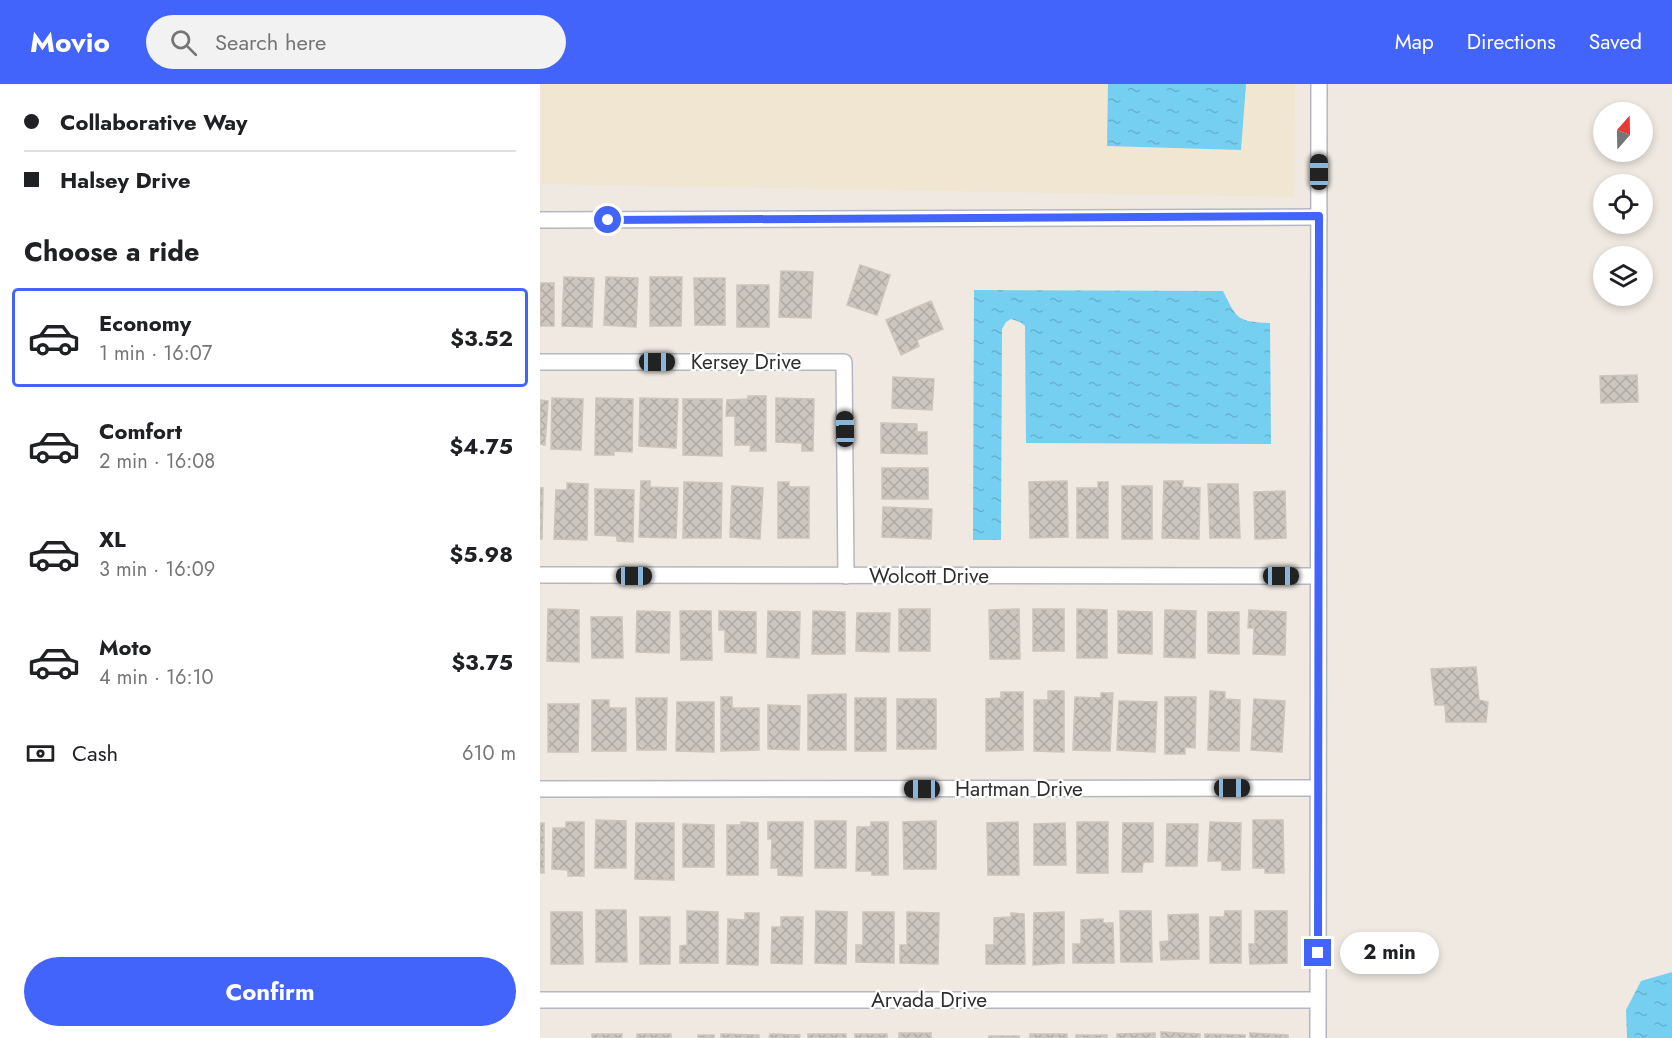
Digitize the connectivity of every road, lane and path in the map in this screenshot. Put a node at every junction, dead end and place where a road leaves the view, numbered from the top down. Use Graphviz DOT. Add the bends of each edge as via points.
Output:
graph roads {
  1 [pos="1319,84"];
  2 [pos="1319,216"];
  3 [pos="540,220"];
  4 [pos="540,362"];
  5 [pos="540,575"];
  6 [pos="846,576"];
  7 [pos="1317,576"];
  8 [pos="1318,788"];
  9 [pos="540,789"];
  10 [pos="540,1000"];
  11 [pos="1317,1000"];
  12 [pos="1318,1038"];
  1 -- 2 [label="street"];
  2 -- 3 [label="street"];
  2 -- 7 [label="street"];
  4 -- 6 [label="street, Kersey Drive" via="844,362"];
  5 -- 6 [label="street, Wolcott Drive"];
  6 -- 7 [label="street, Wolcott Drive"];
  7 -- 8 [label="street"];
  8 -- 9 [label="street, Hartman Drive"];
  8 -- 11 [label="street"];
  10 -- 11 [label="street, Arvada Drive"];
  11 -- 12 [label="street"];
}
